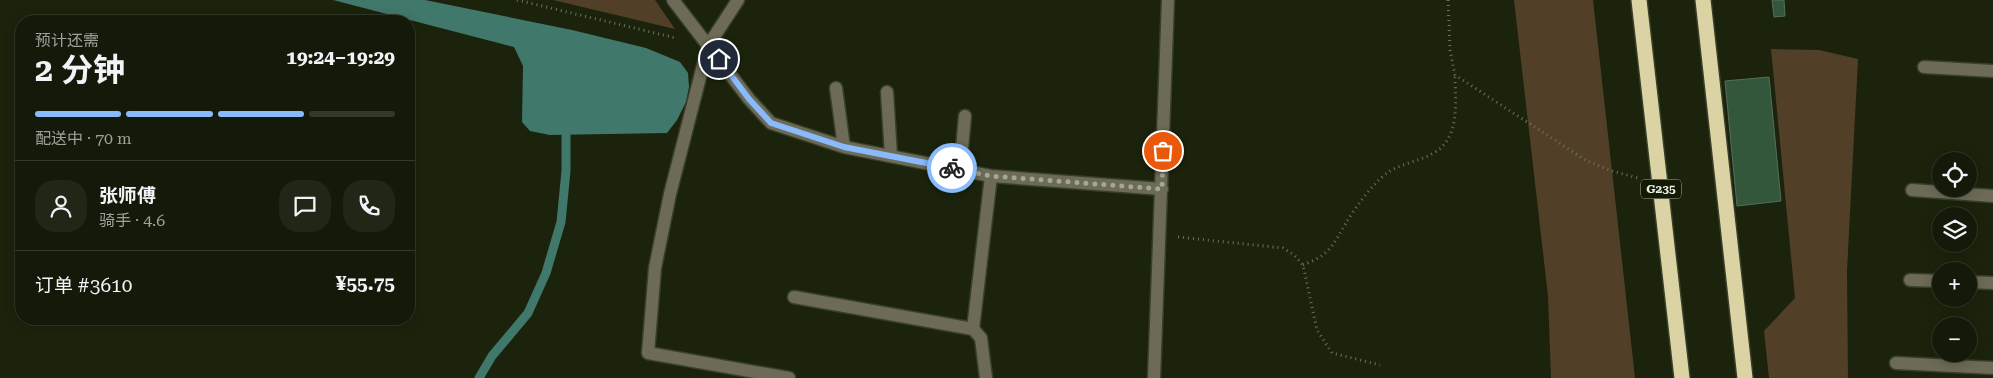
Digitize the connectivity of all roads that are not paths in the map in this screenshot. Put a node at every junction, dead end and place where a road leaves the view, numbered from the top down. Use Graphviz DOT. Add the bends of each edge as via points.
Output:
graph roads {
  1 [pos="673,0"];
  2 [pos="738,0"];
  3 [pos="1168,0"];
  4 [pos="1639,0"];
  5 [pos="1703,0"];
  6 [pos="708,46"];
  7 [pos="1924,67"];
  8 [pos="1993,71"];
  9 [pos="836,88"];
  10 [pos="887,92"];
  11 [pos="965,116"];
  12 [pos="844,147"];
  13 [pos="891,156"];
  14 [pos="960,170"];
  15 [pos="991,176"];
  16 [pos="1162,189"];
  17 [pos="1912,190"];
  18 [pos="1993,196"];
  19 [pos="1910,280"];
  20 [pos="1932,281"];
  21 [pos="1977,282"];
  22 [pos="1993,283"];
  23 [pos="794,297"];
  24 [pos="973,329"];
  25 [pos="1896,363"];
  26 [pos="1993,368"];
  27 [pos="789,378"];
  28 [pos="986,378"];
  29 [pos="1154,378"];
  30 [pos="1682,378"];
  31 [pos="1745,378"];
  1 -- 6 [label="street"];
  2 -- 6 [label="street"];
  3 -- 16 [label="street"];
  4 -- 30 [label="highway, G235"];
  5 -- 31 [label="highway"];
  6 -- 12 [label="street" via="771,123"];
  6 -- 27 [label="street" via="662,231 655,268 648,353"];
  7 -- 8 [label="street"];
  9 -- 12 [label="street"];
  10 -- 13 [label="street"];
  11 -- 14 [label="street"];
  12 -- 13 [label="street"];
  13 -- 14 [label="street"];
  14 -- 15 [label="street"];
  15 -- 16 [label="street"];
  15 -- 24 [label="street"];
  16 -- 29 [label="street"];
  17 -- 18 [label="street"];
  19 -- 20 [label="street"];
  21 -- 22 [label="street"];
  23 -- 24 [label="street"];
  24 -- 28 [label="street" via="981,338"];
  25 -- 26 [label="street"];
}
